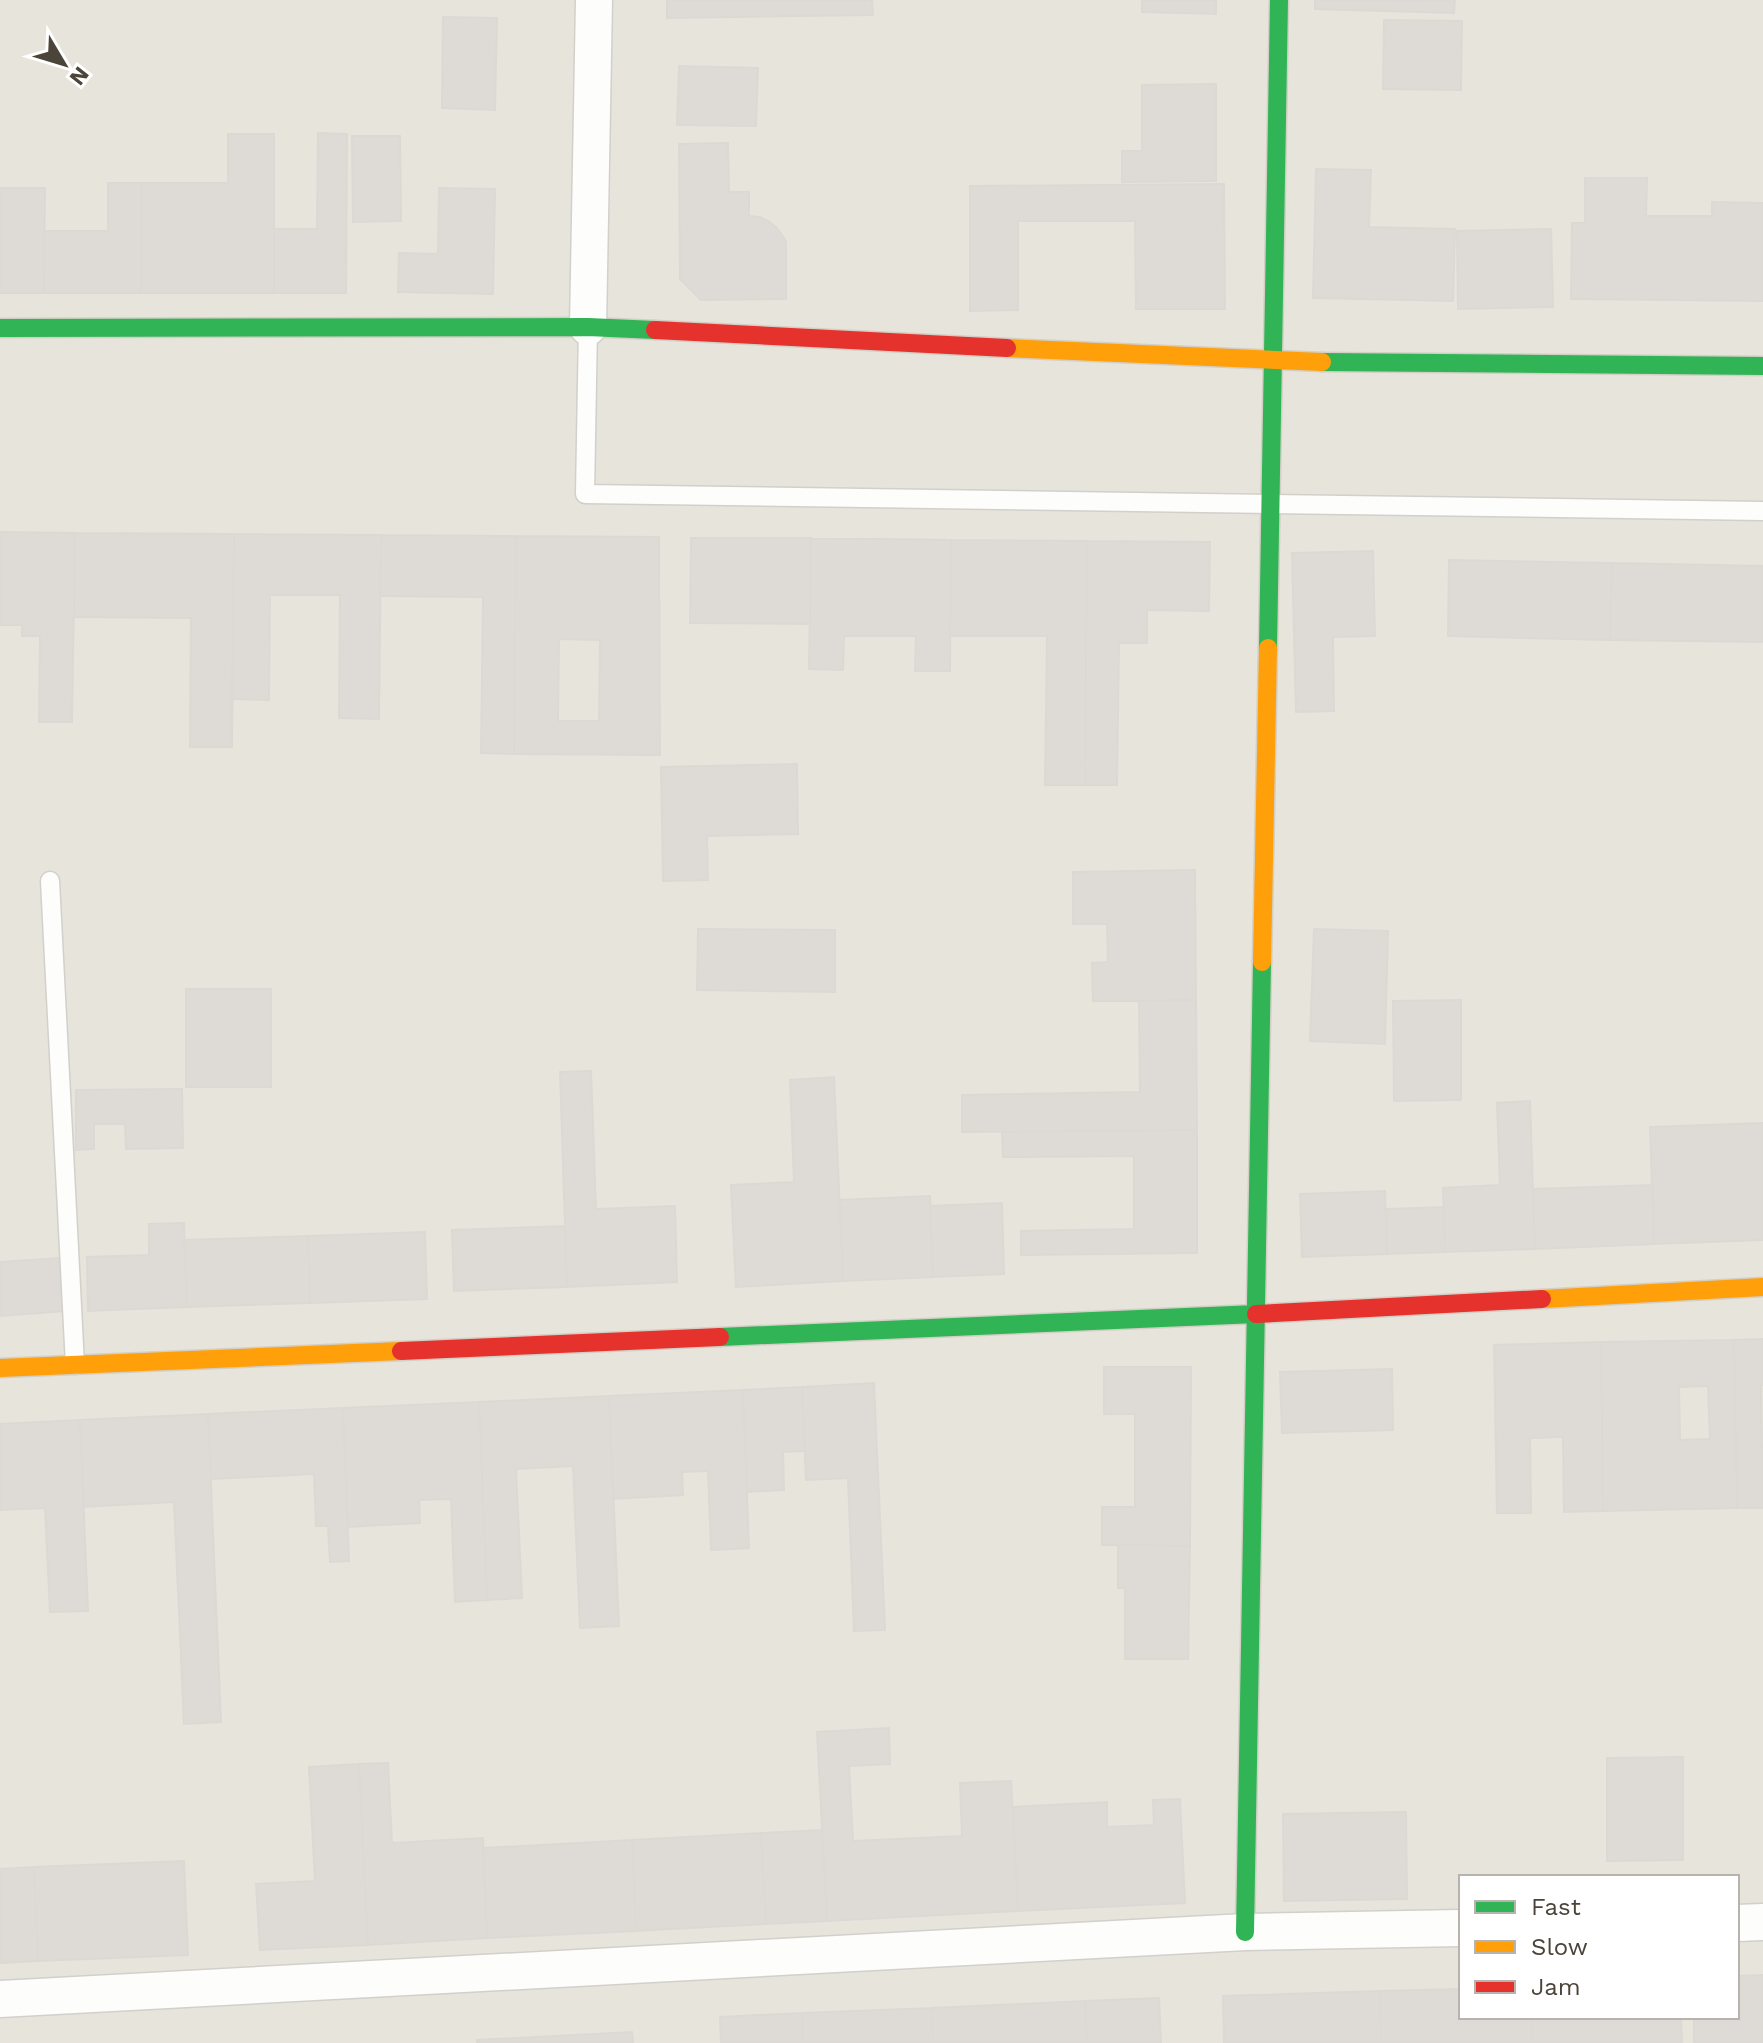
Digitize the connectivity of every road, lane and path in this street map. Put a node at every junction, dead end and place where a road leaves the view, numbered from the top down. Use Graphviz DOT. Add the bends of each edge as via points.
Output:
graph roads {
  1 [pos="594,0"];
  2 [pos="1279,0"];
  3 [pos="588,327"];
  4 [pos="0,328"];
  5 [pos="1270,362"];
  6 [pos="1763,366"];
  7 [pos="1269,504"];
  8 [pos="1763,511"];
  9 [pos="50,881"];
  10 [pos="1763,1287"];
  11 [pos="1255,1314"];
  12 [pos="75,1365"];
  13 [pos="0,1368"];
  14 [pos="1763,1922"];
  15 [pos="1739,1923"];
  16 [pos="1459,1928"];
  17 [pos="1245,1932"];
  18 [pos="0,1999"];
  1 -- 3 [label="street"];
  2 -- 5 [label="street"];
  3 -- 4 [label="street"];
  3 -- 5 [label="street"];
  3 -- 7 [label="lane" via="585,494"];
  5 -- 6 [label="street"];
  5 -- 7 [label="street"];
  7 -- 8 [label="lane"];
  7 -- 11 [label="street"];
  9 -- 12 [label="lane"];
  10 -- 11 [label="street"];
  11 -- 12 [label="street"];
  11 -- 17 [label="street"];
  12 -- 13 [label="street"];
  14 -- 15 [label="street"];
  16 -- 17 [label="street"];
  17 -- 18 [label="street"];
}
